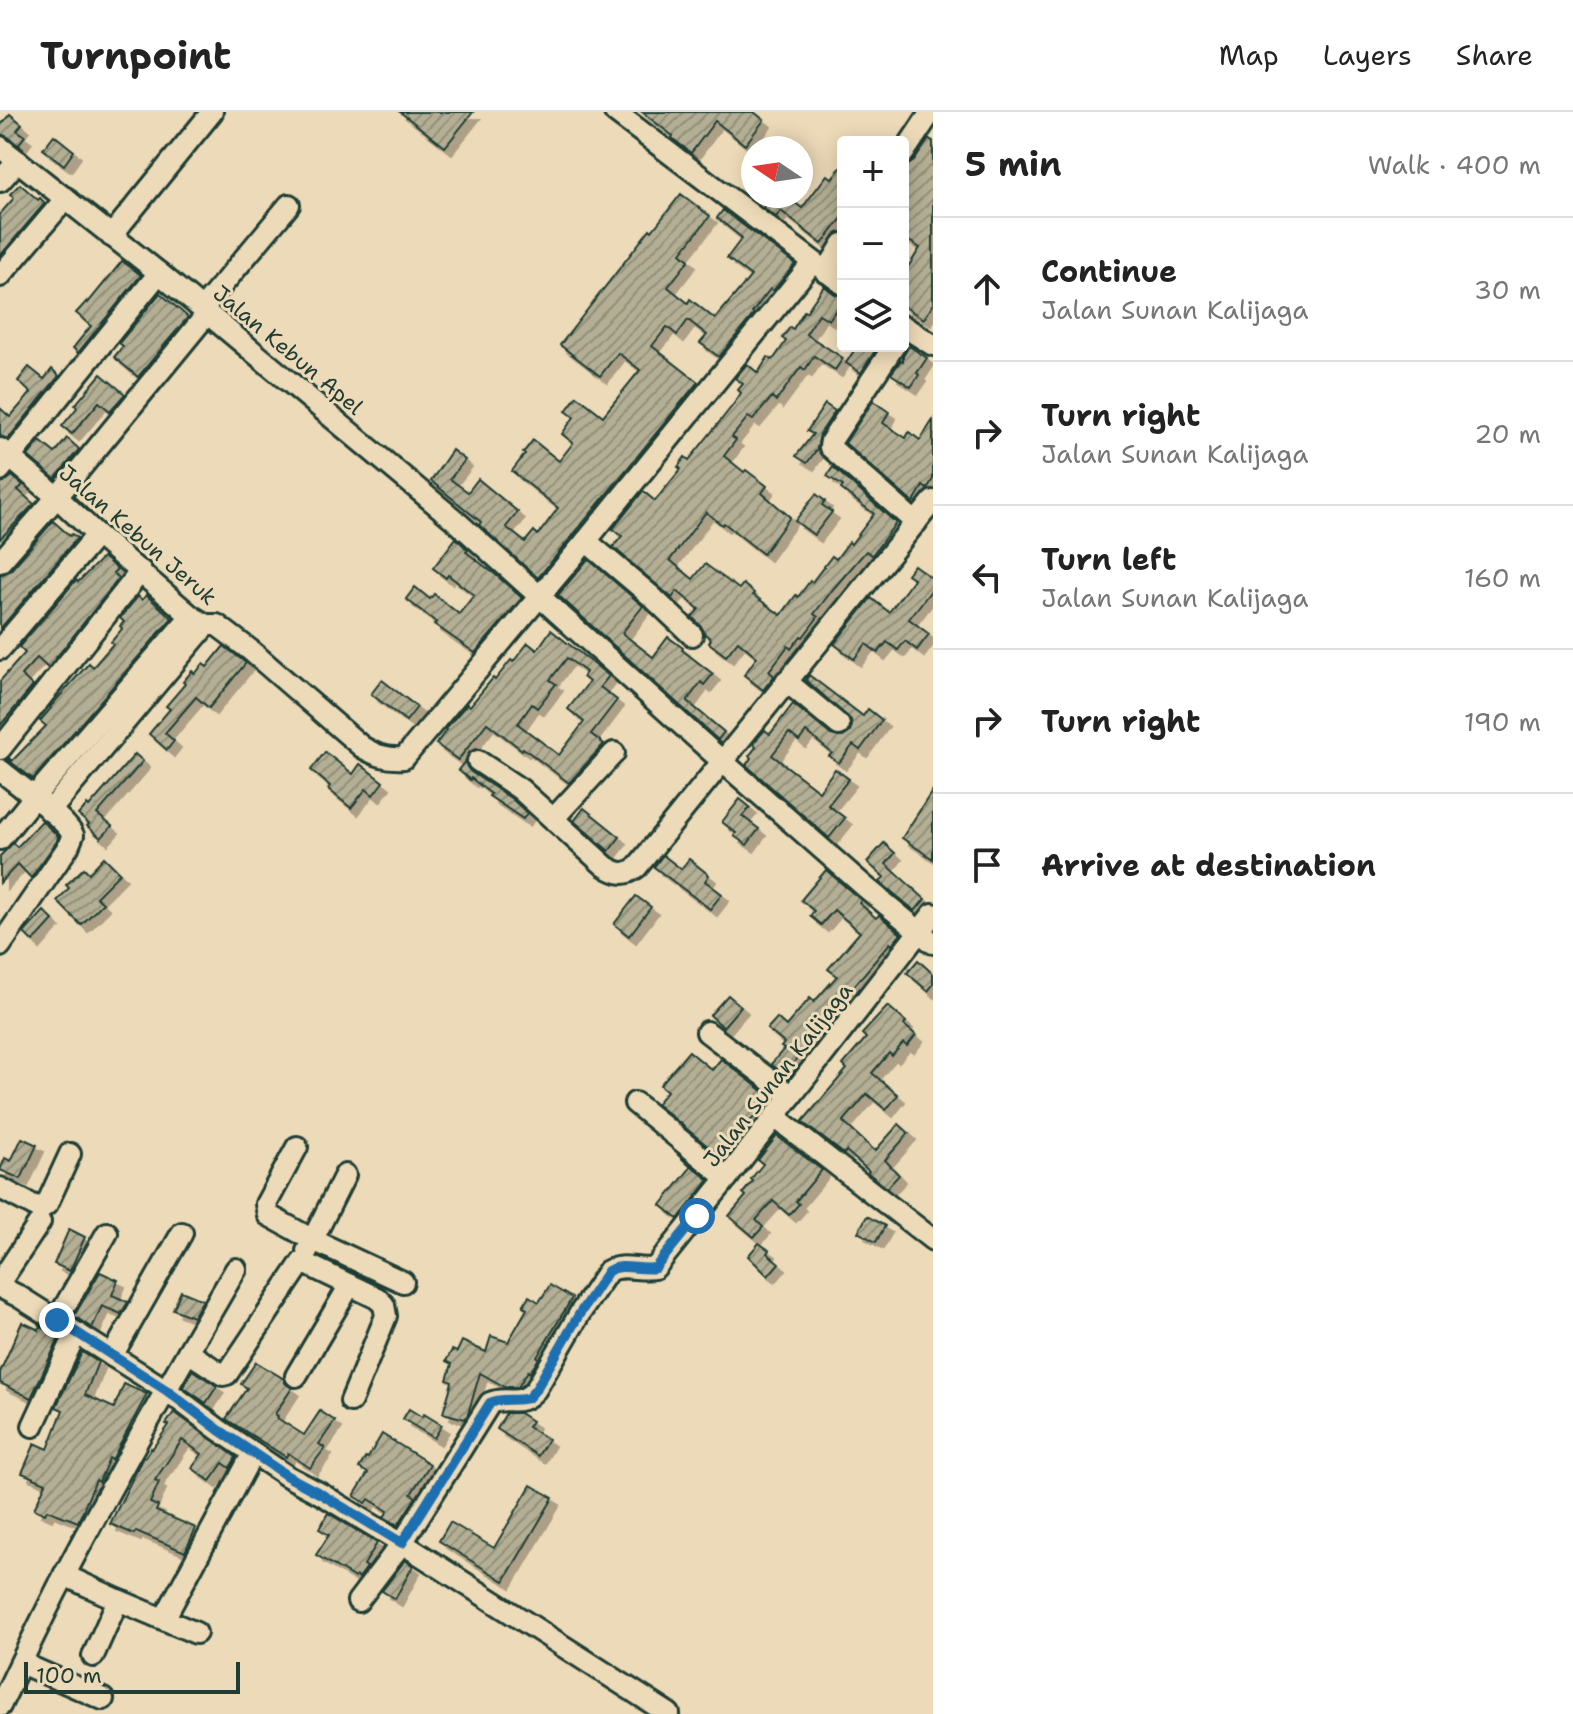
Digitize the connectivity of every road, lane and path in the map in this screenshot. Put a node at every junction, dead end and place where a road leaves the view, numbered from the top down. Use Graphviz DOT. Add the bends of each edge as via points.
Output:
graph roads {
  1 [pos="212,112"];
  2 [pos="615,112"];
  3 [pos="931,112"];
  4 [pos="909,145"];
  5 [pos="0,147"];
  6 [pos="18,161"];
  7 [pos="0,181"];
  8 [pos="66,198"];
  9 [pos="289,205"];
  10 [pos="111,236"];
  11 [pos="837,255"];
  12 [pos="159,273"];
  13 [pos="827,273"];
  14 [pos="0,276"];
  15 [pos="204,312"];
  16 [pos="909,332"];
  17 [pos="933,345"];
  18 [pos="890,352"];
  19 [pos="4,459"];
  20 [pos="57,497"];
  21 [pos="927,511"];
  22 [pos="97,535"];
  23 [pos="586,541"];
  24 [pos="0,562"];
  25 [pos="141,571"];
  26 [pos="540,596"];
  27 [pos="198,620"];
  28 [pos="692,635"];
  29 [pos="0,649"];
  30 [pos="786,681"];
  31 [pos="839,725"];
  32 [pos="0,749"];
  33 [pos="614,753"];
  34 [pos="478,761"];
  35 [pos="722,761"];
  36 [pos="0,770"];
  37 [pos="34,797"];
  38 [pos="50,811"];
  39 [pos="554,818"];
  40 [pos="0,839"];
  41 [pos="933,914"];
  42 [pos="926,938"];
  43 [pos="2,944"];
  44 [pos="707,1032"];
  45 [pos="791,1096"];
  46 [pos="635,1103"];
  47 [pos="775,1117"];
  48 [pos="297,1147"];
  49 [pos="70,1154"];
  50 [pos="345,1175"];
  51 [pos="727,1178"];
  52 [pos="0,1188"];
  53 [pos="40,1222"];
  54 [pos="107,1233"];
  55 [pos="182,1233"];
  56 [pos="313,1240"];
  57 [pos="933,1240"];
  58 [pos="302,1262"];
  59 [pos="236,1269"];
  60 [pos="403,1282"];
  61 [pos="0,1284"];
  62 [pos="350,1285"];
  63 [pos="57,1320"];
  64 [pos="76,1333"];
  65 [pos="188,1352"];
  66 [pos="112,1356"];
  67 [pos="296,1376"];
  68 [pos="166,1390"];
  69 [pos="351,1401"];
  70 [pos="33,1426"];
  71 [pos="253,1453"];
  72 [pos="402,1543"];
  73 [pos="64,1575"];
  74 [pos="118,1600"];
  75 [pos="358,1601"];
  76 [pos="164,1619"];
  77 [pos="196,1633"];
  78 [pos="93,1656"];
  79 [pos="21,1663"];
  80 [pos="103,1699"];
  81 [pos="0,1706"];
  82 [pos="669,1714"];
  1 -- 10 [label="street"];
  2 -- 13 [label="street"];
  3 -- 4 [label="street"];
  5 -- 6 [label="street, Jalan Kebun Apel"];
  6 -- 7 [label="street"];
  6 -- 8 [label="street, Jalan Kebun Apel"];
  8 -- 10 [label="street, Jalan Kebun Apel"];
  8 -- 14 [label="street"];
  9 -- 15 [label="street"];
  10 -- 12 [label="street, Jalan Kebun Apel"];
  11 -- 13 [label="street"];
  12 -- 15 [label="street, Jalan Kebun Apel"];
  12 -- 19 [label="street"];
  13 -- 23 [label="street"];
  15 -- 20 [label="street"];
  15 -- 26 [label="street, Jalan Kebun Apel"];
  16 -- 17 [label="street"];
  18 -- 21 [label="street" via="830,447"];
  19 -- 20 [label="street, Jalan Kebun Jeruk"];
  20 -- 22 [label="street, Jalan Kebun Jeruk"];
  20 -- 24 [label="street"];
  21 -- 30 [label="street"];
  22 -- 25 [label="street, Jalan Kebun Jeruk"];
  22 -- 29 [label="street"];
  23 -- 26 [label="street"];
  23 -- 28 [label="street"];
  25 -- 27 [label="street, Jalan Kebun Jeruk"];
  25 -- 32 [label="street"];
  26 -- 27 [label="street" via="404,758 391,759 362,747 250,650 217,625"];
  26 -- 35 [label="street, Jalan Kebun Apel"];
  27 -- 37 [label="street"];
  27 -- 38 [label="street, Jalan Kebun Jeruk"];
  30 -- 31 [label="street"];
  30 -- 35 [label="street"];
  33 -- 39 [label="street"];
  34 -- 39 [label="street"];
  35 -- 39 [label="street" via="631,872 616,873 605,866"];
  35 -- 42 [label="street, Jalan Kebun Apel"];
  36 -- 37 [label="street"];
  37 -- 38 [label="street"];
  37 -- 40 [label="street"];
  38 -- 43 [label="street" via="73,835"];
  41 -- 42 [label="street, Jalan Sunan Kalijaga"];
  42 -- 45 [label="street, Jalan Sunan Kalijaga"];
  44 -- 45 [label="street"];
  45 -- 47 [label="street, Jalan Sunan Kalijaga"];
  46 -- 51 [label="street"];
  47 -- 51 [label="street, Jalan Sunan Kalijaga"];
  47 -- 57 [label="street"];
  48 -- 56 [label="street" via="266,1211"];
  49 -- 52 [label="street" via="43,1207"];
  50 -- 56 [label="street"];
  51 -- 72 [label="street, Jalan Sunan Kalijaga" via="655,1268 608,1271 528,1398 490,1403"];
  53 -- 61 [label="street"];
  54 -- 63 [label="street"];
  55 -- 66 [label="street"];
  56 -- 58 [label="street"];
  56 -- 60 [label="street"];
  58 -- 62 [label="street"];
  58 -- 65 [label="street" via="227,1374"];
  59 -- 65 [label="street"];
  61 -- 63 [label="street"];
  62 -- 67 [label="street"];
  62 -- 69 [label="street" via="377,1298 386,1316"];
  63 -- 64 [label="street"];
  64 -- 66 [label="street"];
  64 -- 70 [label="street"];
  65 -- 68 [label="street"];
  66 -- 68 [label="street"];
  68 -- 71 [label="street"];
  68 -- 73 [label="street"];
  71 -- 72 [label="street"];
  71 -- 76 [label="street"];
  72 -- 75 [label="street"];
  72 -- 82 [label="street"];
  73 -- 74 [label="street"];
  73 -- 79 [label="street"];
  74 -- 76 [label="street"];
  74 -- 78 [label="street"];
  76 -- 77 [label="street"];
  79 -- 80 [label="street"];
  79 -- 81 [label="street"];
}
